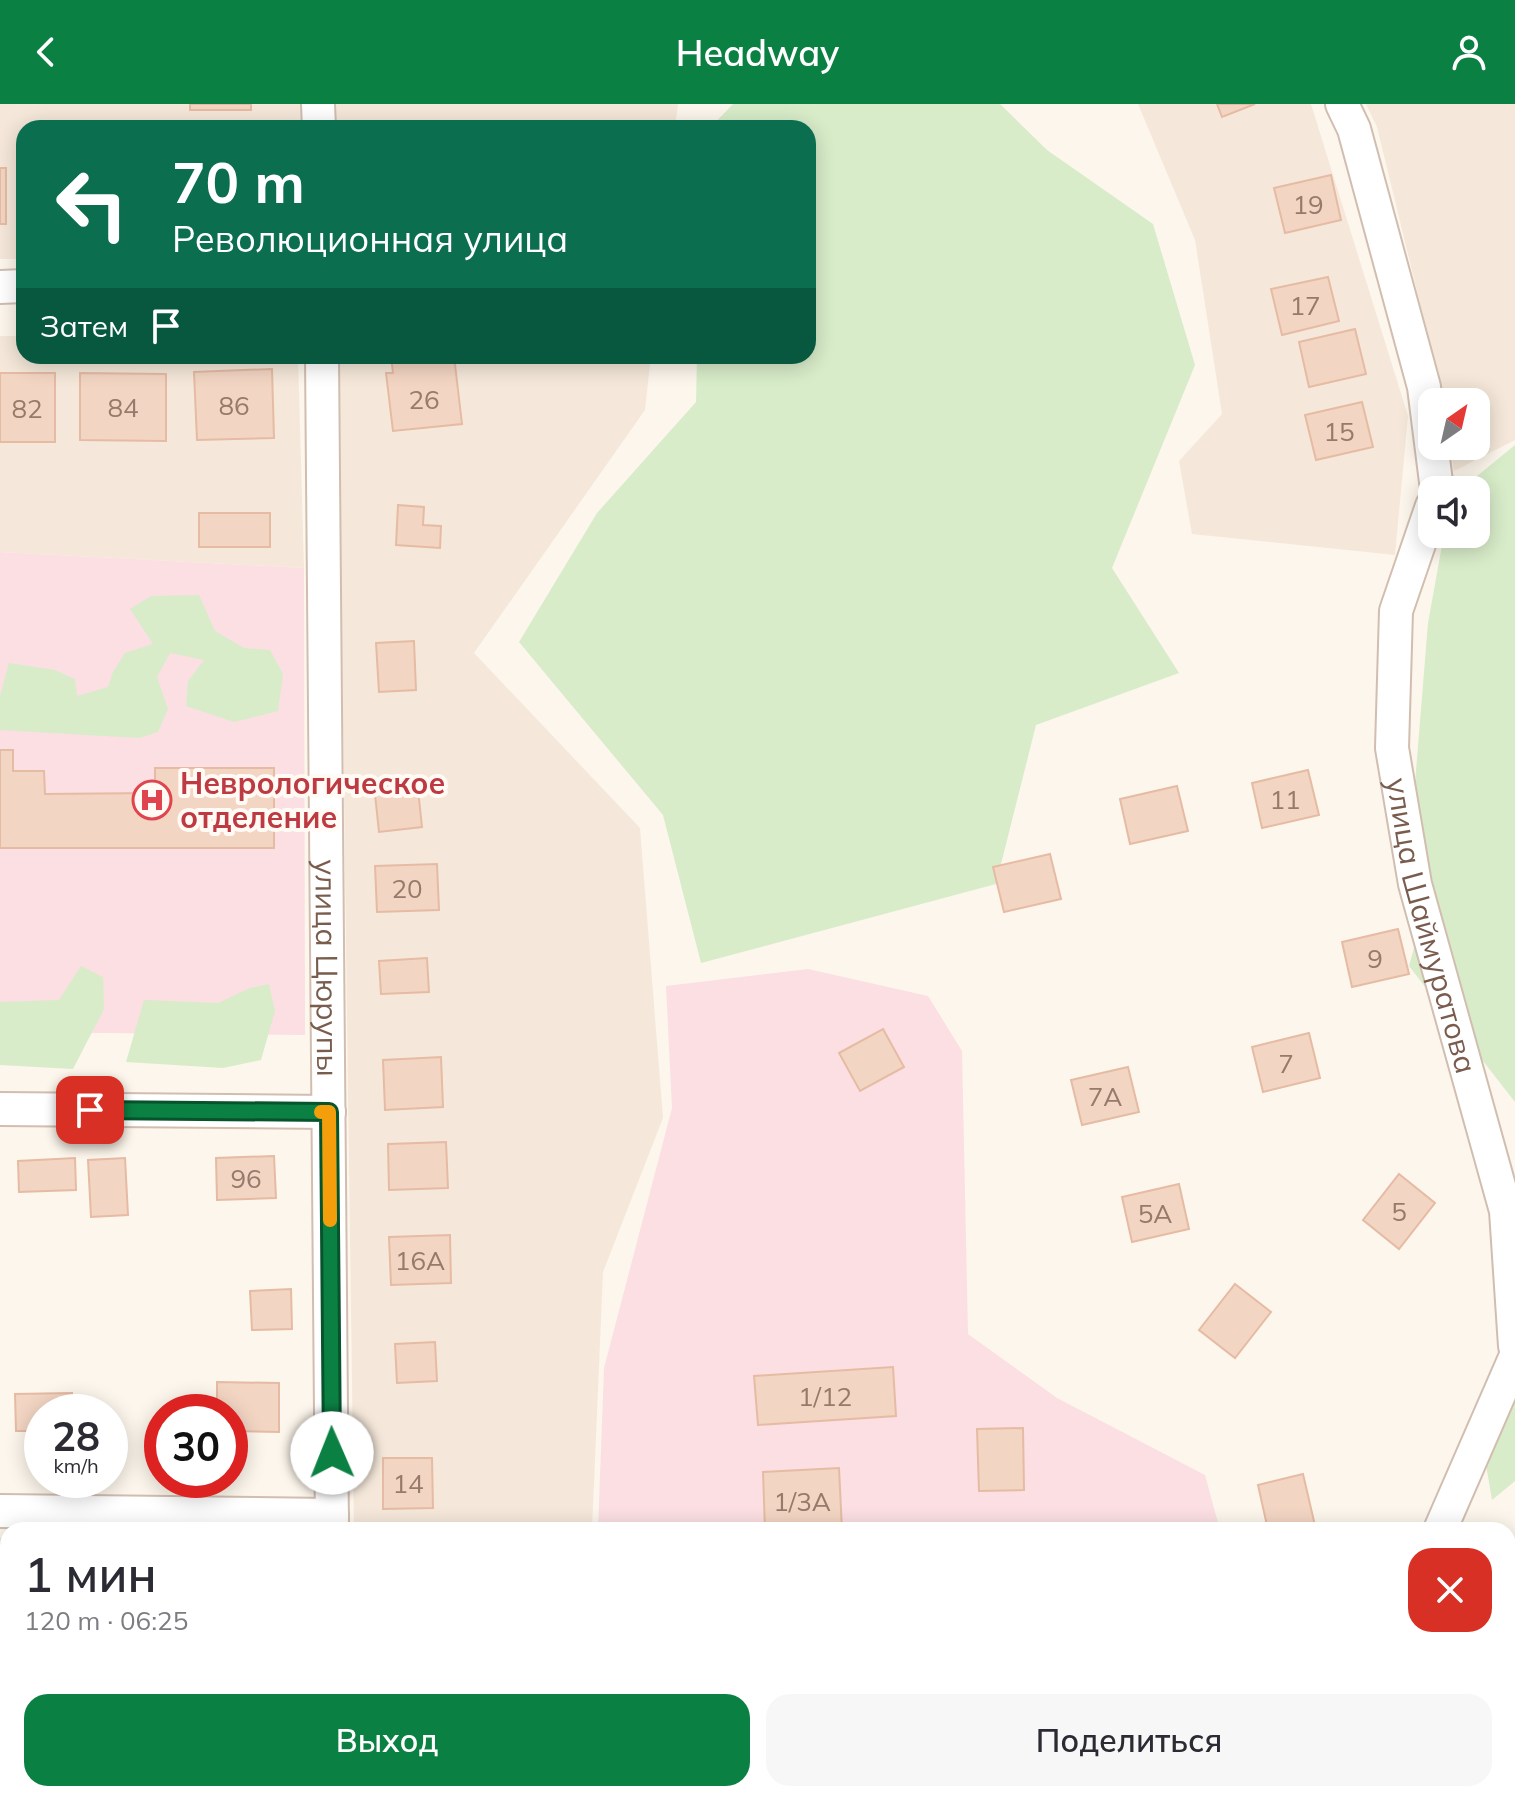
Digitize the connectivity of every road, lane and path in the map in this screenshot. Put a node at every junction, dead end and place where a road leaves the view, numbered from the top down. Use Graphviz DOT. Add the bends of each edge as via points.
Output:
graph roads {
  1 [pos="1342,104"];
  2 [pos="322,364"];
  3 [pos="1435,476"];
  4 [pos="1418,547"];
  5 [pos="0,1109"];
  6 [pos="329,1112"];
  7 [pos="1515,1346"];
  8 [pos="1515,1358"];
  9 [pos="0,1511"];
  10 [pos="332,1522"];
  11 [pos="1443,1522"];
  1 -- 3 [label="street" via="1354,129 1424,387"];
  2 -- 6 [label="street, улица Цюрупы"];
  4 -- 7 [label="street, улица Шаймуратова" via="1396,611 1392,748 1415,884 1506,1211"];
  5 -- 6 [label="street"];
  6 -- 10 [label="street, улица Цюрупы"];
  8 -- 11 [label="street"];
  9 -- 10 [label="street"];
}
